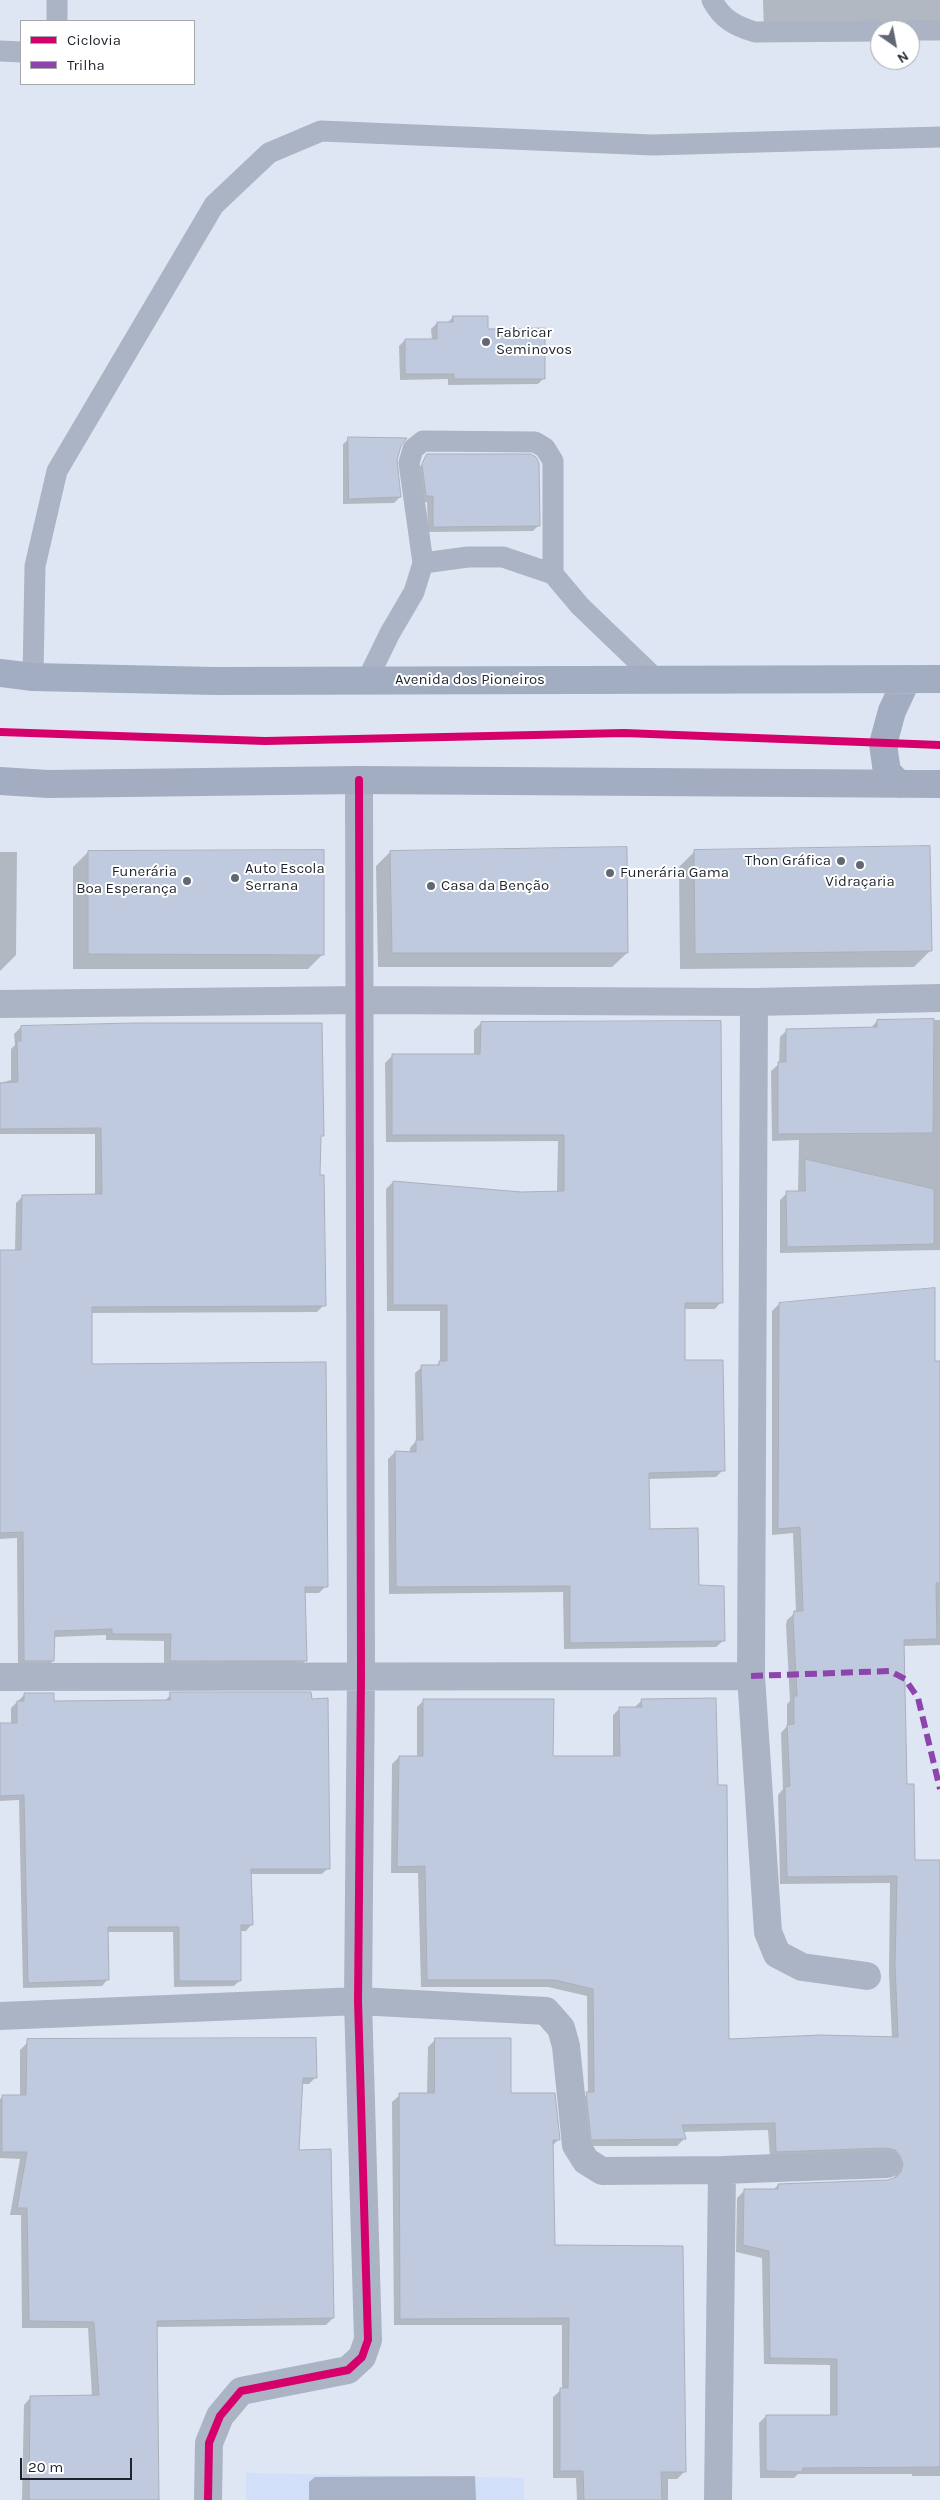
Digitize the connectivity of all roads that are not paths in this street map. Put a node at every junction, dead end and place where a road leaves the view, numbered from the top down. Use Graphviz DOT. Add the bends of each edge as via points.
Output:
graph roads {
  1 [pos="58,0"];
  2 [pos="712,0"];
  3 [pos="57,20"];
  4 [pos="920,30"];
  5 [pos="940,30"];
  6 [pos="870,31"];
  7 [pos="0,51"];
  8 [pos="20,52"];
  9 [pos="940,137"];
  10 [pos="423,563"];
  11 [pos="553,574"];
  12 [pos="0,673"];
  13 [pos="33,677"];
  14 [pos="656,679"];
  15 [pos="907,679"];
  16 [pos="940,679"];
  17 [pos="367,680"];
  18 [pos="359,780"];
  19 [pos="0,781"];
  20 [pos="899,784"];
  21 [pos="940,784"];
  22 [pos="940,998"];
  23 [pos="361,1000"];
  24 [pos="754,1002"];
  25 [pos="0,1004"];
  26 [pos="750,1676"];
  27 [pos="0,1677"];
  28 [pos="361,1678"];
  29 [pos="867,1976"];
  30 [pos="358,2001"];
  31 [pos="0,2016"];
  32 [pos="888,2164"];
  33 [pos="722,2170"];
  34 [pos="208,2500"];
  35 [pos="718,2500"];
  1 -- 3 [label="lane"];
  2 -- 6 [label="lane" via="718,12 736,27 755,32"];
  4 -- 5 [label="lane"];
  7 -- 8 [label="lane"];
  9 -- 13 [label="lane" via="653,144 322,132 269,153 214,205 57,471 35,566"];
  10 -- 11 [label="lane" via="503,557"];
  10 -- 11 [label="lane" via="409,462 413,449 423,441 535,442 545,448 553,461"];
  10 -- 17 [label="lane" via="414,592"];
  11 -- 14 [label="lane" via="580,606"];
  12 -- 13 [label="main road, Avenida dos Pioneiros"];
  13 -- 17 [label="main road, Avenida dos Pioneiros"];
  14 -- 15 [label="main road, Avenida dos Pioneiros"];
  14 -- 17 [label="main road, Avenida dos Pioneiros"];
  15 -- 16 [label="main road, Avenida dos Pioneiros"];
  15 -- 20 [label="main road" via="892,710 883,744 887,772"];
  18 -- 19 [label="main road" via="48,784"];
  18 -- 20 [label="main road"];
  18 -- 23 [label="street"];
  20 -- 21 [label="main road"];
  22 -- 24 [label="street"];
  23 -- 24 [label="street"];
  23 -- 25 [label="street"];
  23 -- 28 [label="street"];
  24 -- 26 [label="street"];
  26 -- 28 [label="street"];
  26 -- 29 [label="street" via="771,1940 777,1954 802,1967"];
  27 -- 28 [label="street"];
  28 -- 30 [label="street"];
  30 -- 31 [label="street"];
  30 -- 33 [label="street" via="546,2011 561,2028 566,2046 576,2145 586,2161 602,2171"];
  30 -- 34 [label="street" via="368,2340 362,2357 348,2370 241,2390 220,2416 209,2443"];
  32 -- 33 [label="street"];
  33 -- 35 [label="street"];
}
